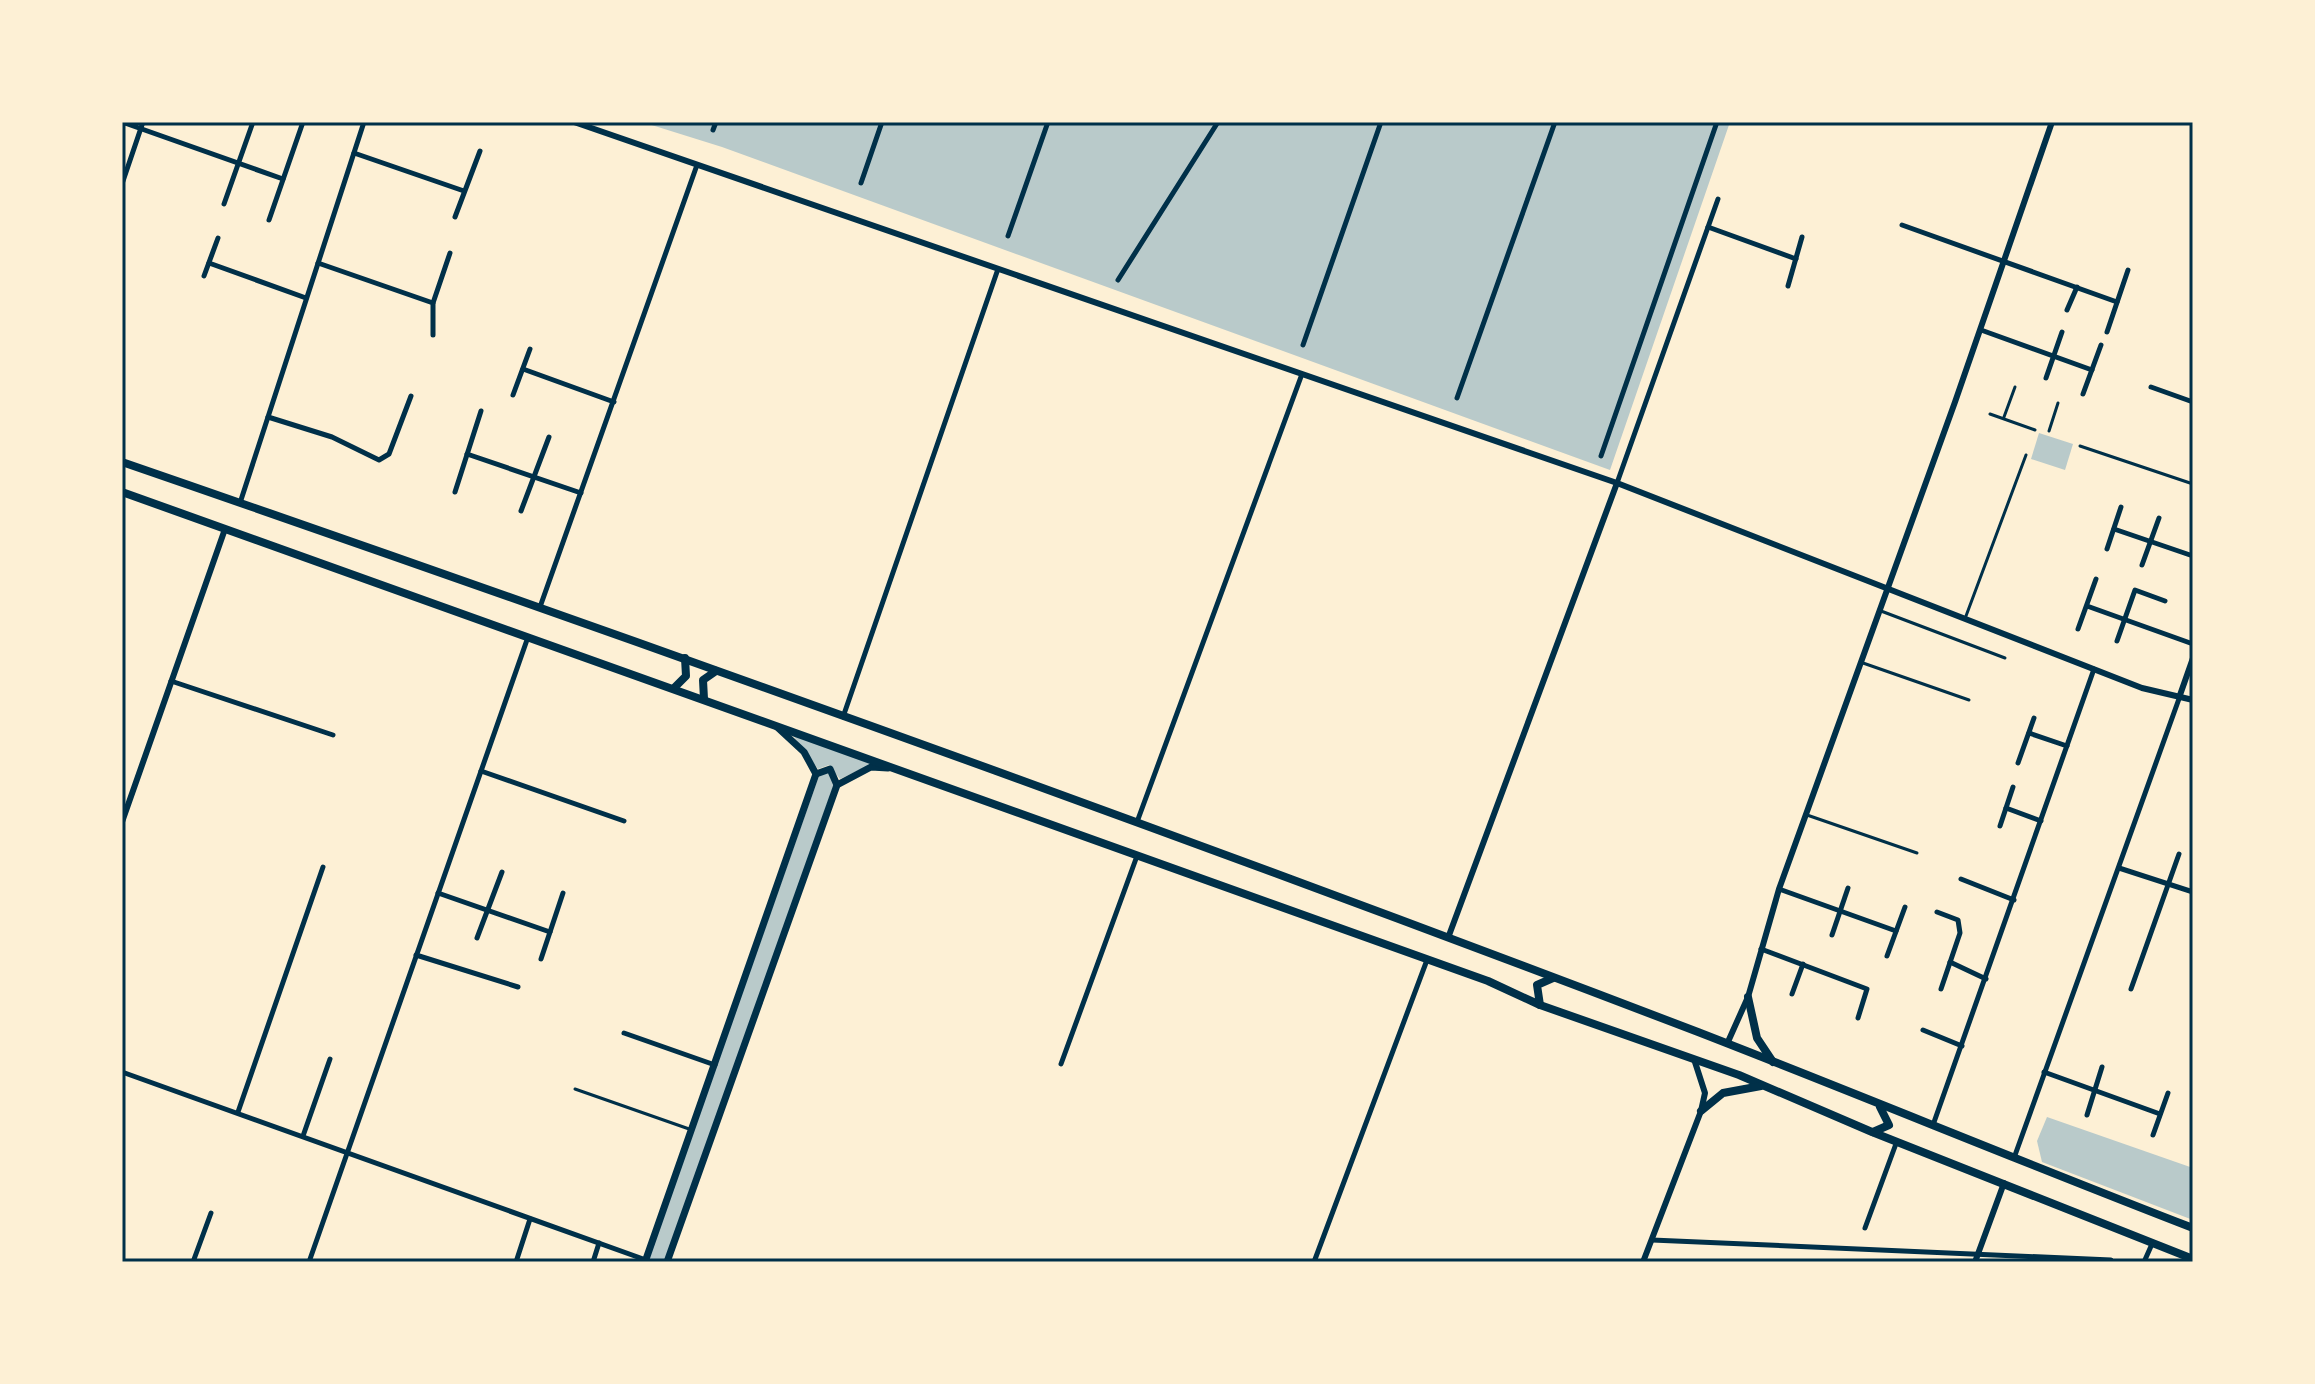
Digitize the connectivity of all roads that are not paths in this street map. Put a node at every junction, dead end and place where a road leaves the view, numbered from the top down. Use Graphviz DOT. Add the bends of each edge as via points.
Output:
graph roads {
  1 [pos="122,122"];
  2 [pos="253,122"];
  3 [pos="303,122"];
  4 [pos="364,122"];
  5 [pos="574,122"];
  6 [pos="716,122"];
  7 [pos="882,122"];
  8 [pos="1048,122"];
  9 [pos="1218,122"];
  10 [pos="1381,122"];
  11 [pos="1555,122"];
  12 [pos="1717,122"];
  13 [pos="2052,122"];
  14 [pos="142,125"];
  15 [pos="713,130"];
  16 [pos="480,151"];
  17 [pos="354,153"];
  18 [pos="239,163"];
  19 [pos="697,165"];
  20 [pos="283,179"];
  21 [pos="861,183"];
  22 [pos="122,184"];
  23 [pos="464,191"];
  24 [pos="1718,199"];
  25 [pos="224,204"];
  26 [pos="455,217"];
  27 [pos="269,220"];
  28 [pos="1902,225"];
  29 [pos="1708,227"];
  30 [pos="1008,236"];
  31 [pos="1802,237"];
  32 [pos="218,238"];
  33 [pos="450,253"];
  34 [pos="1796,259"];
  35 [pos="2005,261"];
  36 [pos="209,263"];
  37 [pos="318,263"];
  38 [pos="998,269"];
  39 [pos="2128,270"];
  40 [pos="204,276"];
  41 [pos="1118,280"];
  42 [pos="1788,286"];
  43 [pos="2077,287"];
  44 [pos="306,298"];
  45 [pos="2117,302"];
  46 [pos="433,303"];
  47 [pos="2067,310"];
  48 [pos="1981,330"];
  49 [pos="2062,332"];
  50 [pos="2107,332"];
  51 [pos="433,335"];
  52 [pos="1303,345"];
  53 [pos="2101,345"];
  54 [pos="530,349"];
  55 [pos="2054,356"];
  56 [pos="523,369"];
  57 [pos="2092,370"];
  58 [pos="1302,374"];
  59 [pos="2046,378"];
  60 [pos="2015,387"];
  61 [pos="2151,387"];
  62 [pos="2083,394"];
  63 [pos="513,395"];
  64 [pos="411,396"];
  65 [pos="1457,398"];
  66 [pos="614,402"];
  67 [pos="2193,402"];
  68 [pos="2058,403"];
  69 [pos="481,411"];
  70 [pos="1990,414"];
  71 [pos="268,417"];
  72 [pos="2003,419"];
  73 [pos="2035,430"];
  74 [pos="2049,431"];
  75 [pos="549,437"];
  76 [pos="2080,446"];
  77 [pos="467,454"];
  78 [pos="2026,455"];
  79 [pos="1601,456"];
  80 [pos="122,462"];
  81 [pos="533,477"];
  82 [pos="1617,483"];
  83 [pos="2193,484"];
  84 [pos="122,492"];
  85 [pos="455,492"];
  86 [pos="581,493"];
  87 [pos="240,503"];
  88 [pos="2121,507"];
  89 [pos="521,511"];
  90 [pos="2159,518"];
  91 [pos="225,529"];
  92 [pos="2114,529"];
  93 [pos="2151,542"];
  94 [pos="2107,549"];
  95 [pos="2193,556"];
  96 [pos="2142,565"];
  97 [pos="2096,579"];
  98 [pos="1886,586"];
  99 [pos="2165,601"];
  100 [pos="2087,606"];
  101 [pos="540,607"];
  102 [pos="1878,610"];
  103 [pos="1966,616"];
  104 [pos="2124,620"];
  105 [pos="2078,629"];
  106 [pos="528,637"];
  107 [pos="2117,641"];
  108 [pos="2193,644"];
  109 [pos="685,658"];
  110 [pos="2005,658"];
  111 [pos="2193,658"];
  112 [pos="1859,661"];
  113 [pos="2094,669"];
  114 [pos="717,670"];
  115 [pos="171,681"];
  116 [pos="674,688"];
  117 [pos="2180,695"];
  118 [pos="704,699"];
  119 [pos="1969,700"];
  120 [pos="2193,700"];
  121 [pos="843,717"];
  122 [pos="2034,718"];
  123 [pos="772,724"];
  124 [pos="2029,733"];
  125 [pos="333,735"];
  126 [pos="2067,746"];
  127 [pos="2018,763"];
  128 [pos="894,768"];
  129 [pos="481,771"];
  130 [pos="816,774"];
  131 [pos="837,785"];
  132 [pos="2013,787"];
  133 [pos="2006,808"];
  134 [pos="1806,815"];
  135 [pos="624,821"];
  136 [pos="2041,821"];
  137 [pos="122,822"];
  138 [pos="1137,823"];
  139 [pos="2000,826"];
  140 [pos="1917,853"];
  141 [pos="2179,854"];
  142 [pos="1137,855"];
  143 [pos="323,867"];
  144 [pos="2119,868"];
  145 [pos="502,872"];
  146 [pos="1961,879"];
  147 [pos="2169,884"];
  148 [pos="1848,888"];
  149 [pos="1779,889"];
  150 [pos="2193,892"];
  151 [pos="438,893"];
  152 [pos="563,893"];
  153 [pos="2014,900"];
  154 [pos="1905,907"];
  155 [pos="487,910"];
  156 [pos="1840,911"];
  157 [pos="1937,912"];
  158 [pos="1896,931"];
  159 [pos="550,932"];
  160 [pos="1832,935"];
  161 [pos="477,938"];
  162 [pos="1448,938"];
  163 [pos="1760,949"];
  164 [pos="416,955"];
  165 [pos="1887,956"];
  166 [pos="541,959"];
  167 [pos="1427,960"];
  168 [pos="1950,962"];
  169 [pos="1803,964"];
  170 [pos="1553,978"];
  171 [pos="1986,979"];
  172 [pos="518,987"];
  173 [pos="1941,989"];
  174 [pos="2131,989"];
  175 [pos="1792,994"];
  176 [pos="1748,997"];
  177 [pos="1540,1005"];
  178 [pos="1858,1018"];
  179 [pos="1923,1030"];
  180 [pos="624,1033"];
  181 [pos="1727,1044"];
  182 [pos="1962,1046"];
  183 [pos="1693,1057"];
  184 [pos="330,1059"];
  185 [pos="1773,1062"];
  186 [pos="1061,1064"];
  187 [pos="715,1065"];
  188 [pos="2102,1067"];
  189 [pos="122,1072"];
  190 [pos="2044,1072"];
  191 [pos="1766,1086"];
  192 [pos="575,1089"];
  193 [pos="2095,1092"];
  194 [pos="2168,1093"];
  195 [pos="1880,1106"];
  196 [pos="1701,1111"];
  197 [pos="238,1112"];
  198 [pos="2160,1114"];
  199 [pos="2087,1115"];
  200 [pos="1933,1126"];
  201 [pos="692,1130"];
  202 [pos="1872,1132"];
  203 [pos="2153,1135"];
  204 [pos="303,1136"];
  205 [pos="1898,1140"];
  206 [pos="347,1152"];
  207 [pos="2014,1159"];
  208 [pos="2004,1183"];
  209 [pos="211,1213"];
  210 [pos="530,1219"];
  211 [pos="1865,1228"];
  212 [pos="2193,1228"];
  213 [pos="1651,1240"];
  214 [pos="599,1243"];
  215 [pos="2152,1244"];
  216 [pos="1976,1258"];
  217 [pos="2193,1259"];
  218 [pos="2111,1260"];
  219 [pos="646,1261"];
  220 [pos="2080,1261"];
  221 [pos="193,1262"];
  222 [pos="309,1262"];
  223 [pos="516,1262"];
  224 [pos="593,1262"];
  225 [pos="667,1262"];
  226 [pos="1314,1262"];
  227 [pos="1643,1262"];
  228 [pos="2144,1262"];
  1 -- 14 [label="street"];
  2 -- 18 [label="street"];
  3 -- 20 [label="street"];
  4 -- 17 [label="street"];
  5 -- 19 [label="street"];
  6 -- 15 [label="street"];
  7 -- 21 [label="street"];
  8 -- 30 [label="street"];
  9 -- 41 [label="street"];
  10 -- 52 [label="street"];
  11 -- 65 [label="street"];
  12 -- 79 [label="street"];
  13 -- 35 [label="street"];
  14 -- 18 [label="street"];
  14 -- 22 [label="street"];
  16 -- 23 [label="street"];
  17 -- 23 [label="street"];
  17 -- 37 [label="street"];
  18 -- 20 [label="street"];
  18 -- 25 [label="street"];
  19 -- 38 [label="street"];
  19 -- 66 [label="street"];
  20 -- 27 [label="street"];
  23 -- 26 [label="street"];
  24 -- 29 [label="street"];
  28 -- 35 [label="street"];
  29 -- 34 [label="street"];
  29 -- 82 [label="street"];
  31 -- 34 [label="street"];
  32 -- 36 [label="street"];
  33 -- 46 [label="street"];
  34 -- 42 [label="street"];
  35 -- 43 [label="street"];
  35 -- 48 [label="street"];
  36 -- 40 [label="street"];
  36 -- 44 [label="street"];
  37 -- 44 [label="street"];
  37 -- 46 [label="street"];
  38 -- 58 [label="street"];
  38 -- 121 [label="street"];
  39 -- 45 [label="street"];
  43 -- 45 [label="street"];
  43 -- 47 [label="street"];
  44 -- 71 [label="street"];
  45 -- 50 [label="street"];
  46 -- 51 [label="street"];
  48 -- 55 [label="street"];
  48 -- 98 [label="street"];
  49 -- 55 [label="street"];
  53 -- 57 [label="street"];
  54 -- 56 [label="street"];
  55 -- 57 [label="street"];
  55 -- 59 [label="street"];
  56 -- 63 [label="street"];
  56 -- 66 [label="street"];
  57 -- 62 [label="street"];
  58 -- 82 [label="street"];
  58 -- 138 [label="street"];
  60 -- 72 [label="lane"];
  61 -- 67 [label="street"];
  64 -- 71 [label="street" via="389,454 379,460 332,437"];
  66 -- 86 [label="street"];
  68 -- 74 [label="lane"];
  69 -- 77 [label="street"];
  70 -- 72 [label="lane"];
  71 -- 87 [label="street"];
  72 -- 73 [label="lane"];
  75 -- 81 [label="street"];
  76 -- 83 [label="lane"];
  77 -- 81 [label="street"];
  77 -- 85 [label="street"];
  78 -- 103 [label="lane"];
  80 -- 87 [label="main road"];
  81 -- 86 [label="street"];
  81 -- 89 [label="street"];
  82 -- 98 [label="street"];
  82 -- 162 [label="street"];
  84 -- 91 [label="main road"];
  86 -- 101 [label="street"];
  87 -- 101 [label="main road"];
  88 -- 92 [label="street"];
  90 -- 93 [label="street"];
  91 -- 106 [label="main road"];
  91 -- 115 [label="street"];
  92 -- 93 [label="street"];
  92 -- 94 [label="street"];
  93 -- 95 [label="street"];
  93 -- 96 [label="street"];
  97 -- 100 [label="street"];
  98 -- 102 [label="street"];
  98 -- 103 [label="street"];
  99 -- 104 [label="street" via="2135,590"];
  100 -- 104 [label="street"];
  100 -- 105 [label="street"];
  101 -- 109 [label="main road"];
  102 -- 110 [label="lane"];
  102 -- 112 [label="street"];
  103 -- 113 [label="street"];
  104 -- 107 [label="street"];
  104 -- 108 [label="street"];
  106 -- 116 [label="main road"];
  106 -- 129 [label="street"];
  109 -- 114 [label="main road"];
  109 -- 116 [label="main road" via="686,676"];
  111 -- 117 [label="street"];
  112 -- 119 [label="lane"];
  112 -- 134 [label="street"];
  113 -- 117 [label="street" via="2162,694"];
  113 -- 126 [label="street"];
  114 -- 118 [label="main road" via="703,680"];
  114 -- 121 [label="main road"];
  115 -- 125 [label="street"];
  115 -- 137 [label="street"];
  116 -- 118 [label="main road"];
  117 -- 120 [label="street"];
  117 -- 144 [label="street"];
  118 -- 123 [label="main road"];
  121 -- 138 [label="main road"];
  122 -- 124 [label="street"];
  123 -- 128 [label="main road"];
  123 -- 130 [label="main road" via="804,752"];
  124 -- 126 [label="street"];
  124 -- 127 [label="street"];
  126 -- 136 [label="street"];
  128 -- 131 [label="main road" via="871,767"];
  128 -- 142 [label="main road"];
  129 -- 135 [label="street"];
  129 -- 151 [label="street"];
  130 -- 131 [label="main road" via="830,769"];
  130 -- 187 [label="main road"];
  131 -- 225 [label="main road"];
  132 -- 133 [label="street"];
  133 -- 136 [label="street"];
  133 -- 139 [label="street"];
  134 -- 140 [label="lane"];
  134 -- 149 [label="street"];
  136 -- 153 [label="street"];
  138 -- 162 [label="main road"];
  141 -- 147 [label="street"];
  142 -- 167 [label="main road"];
  142 -- 186 [label="street"];
  143 -- 197 [label="street"];
  144 -- 147 [label="street"];
  144 -- 190 [label="street"];
  145 -- 155 [label="street"];
  146 -- 153 [label="street"];
  147 -- 150 [label="street"];
  147 -- 174 [label="street"];
  148 -- 156 [label="street"];
  149 -- 156 [label="street"];
  149 -- 163 [label="street"];
  151 -- 155 [label="street"];
  151 -- 164 [label="street"];
  152 -- 159 [label="street"];
  153 -- 171 [label="street"];
  154 -- 158 [label="street"];
  155 -- 159 [label="street"];
  155 -- 161 [label="street"];
  156 -- 158 [label="street"];
  156 -- 160 [label="street"];
  157 -- 168 [label="street" via="1958,920 1960,933"];
  158 -- 165 [label="street"];
  159 -- 166 [label="street"];
  162 -- 170 [label="main road"];
  163 -- 169 [label="street"];
  163 -- 176 [label="street"];
  164 -- 172 [label="street"];
  164 -- 206 [label="street"];
  167 -- 177 [label="main road"];
  167 -- 226 [label="street"];
  168 -- 171 [label="street"];
  168 -- 173 [label="street"];
  169 -- 175 [label="street"];
  169 -- 178 [label="street" via="1867,989"];
  170 -- 177 [label="main road" via="1537,985"];
  170 -- 181 [label="main road"];
  171 -- 182 [label="street"];
  176 -- 181 [label="street"];
  176 -- 185 [label="main road" via="1757,1038"];
  177 -- 183 [label="main road"];
  179 -- 182 [label="street"];
  180 -- 187 [label="street"];
  181 -- 185 [label="main road"];
  182 -- 200 [label="street"];
  183 -- 191 [label="main road"];
  183 -- 196 [label="street" via="1705,1093"];
  184 -- 204 [label="street"];
  185 -- 195 [label="main road"];
  187 -- 201 [label="main road"];
  188 -- 193 [label="street"];
  189 -- 197 [label="street"];
  190 -- 193 [label="street"];
  190 -- 207 [label="street"];
  191 -- 196 [label="main road" via="1723,1093"];
  191 -- 202 [label="main road"];
  192 -- 201 [label="lane"];
  193 -- 198 [label="street"];
  193 -- 199 [label="street"];
  194 -- 198 [label="street"];
  195 -- 200 [label="main road"];
  195 -- 202 [label="main road" via="1889,1125"];
  196 -- 213 [label="street"];
  197 -- 204 [label="street"];
  198 -- 203 [label="street"];
  200 -- 207 [label="main road"];
  201 -- 219 [label="main road"];
  202 -- 205 [label="main road"];
  204 -- 206 [label="street"];
  205 -- 208 [label="main road"];
  205 -- 211 [label="street"];
  206 -- 210 [label="street"];
  206 -- 222 [label="street"];
  207 -- 212 [label="main road"];
  208 -- 215 [label="main road"];
  208 -- 216 [label="street"];
  209 -- 221 [label="street"];
  210 -- 214 [label="street"];
  210 -- 223 [label="street"];
  213 -- 216 [label="street"];
  213 -- 227 [label="street"];
  214 -- 219 [label="street"];
  214 -- 224 [label="street"];
  215 -- 217 [label="main road"];
  215 -- 228 [label="street"];
  216 -- 220 [label="street"];
  218 -- 220 [label="street"];
}
